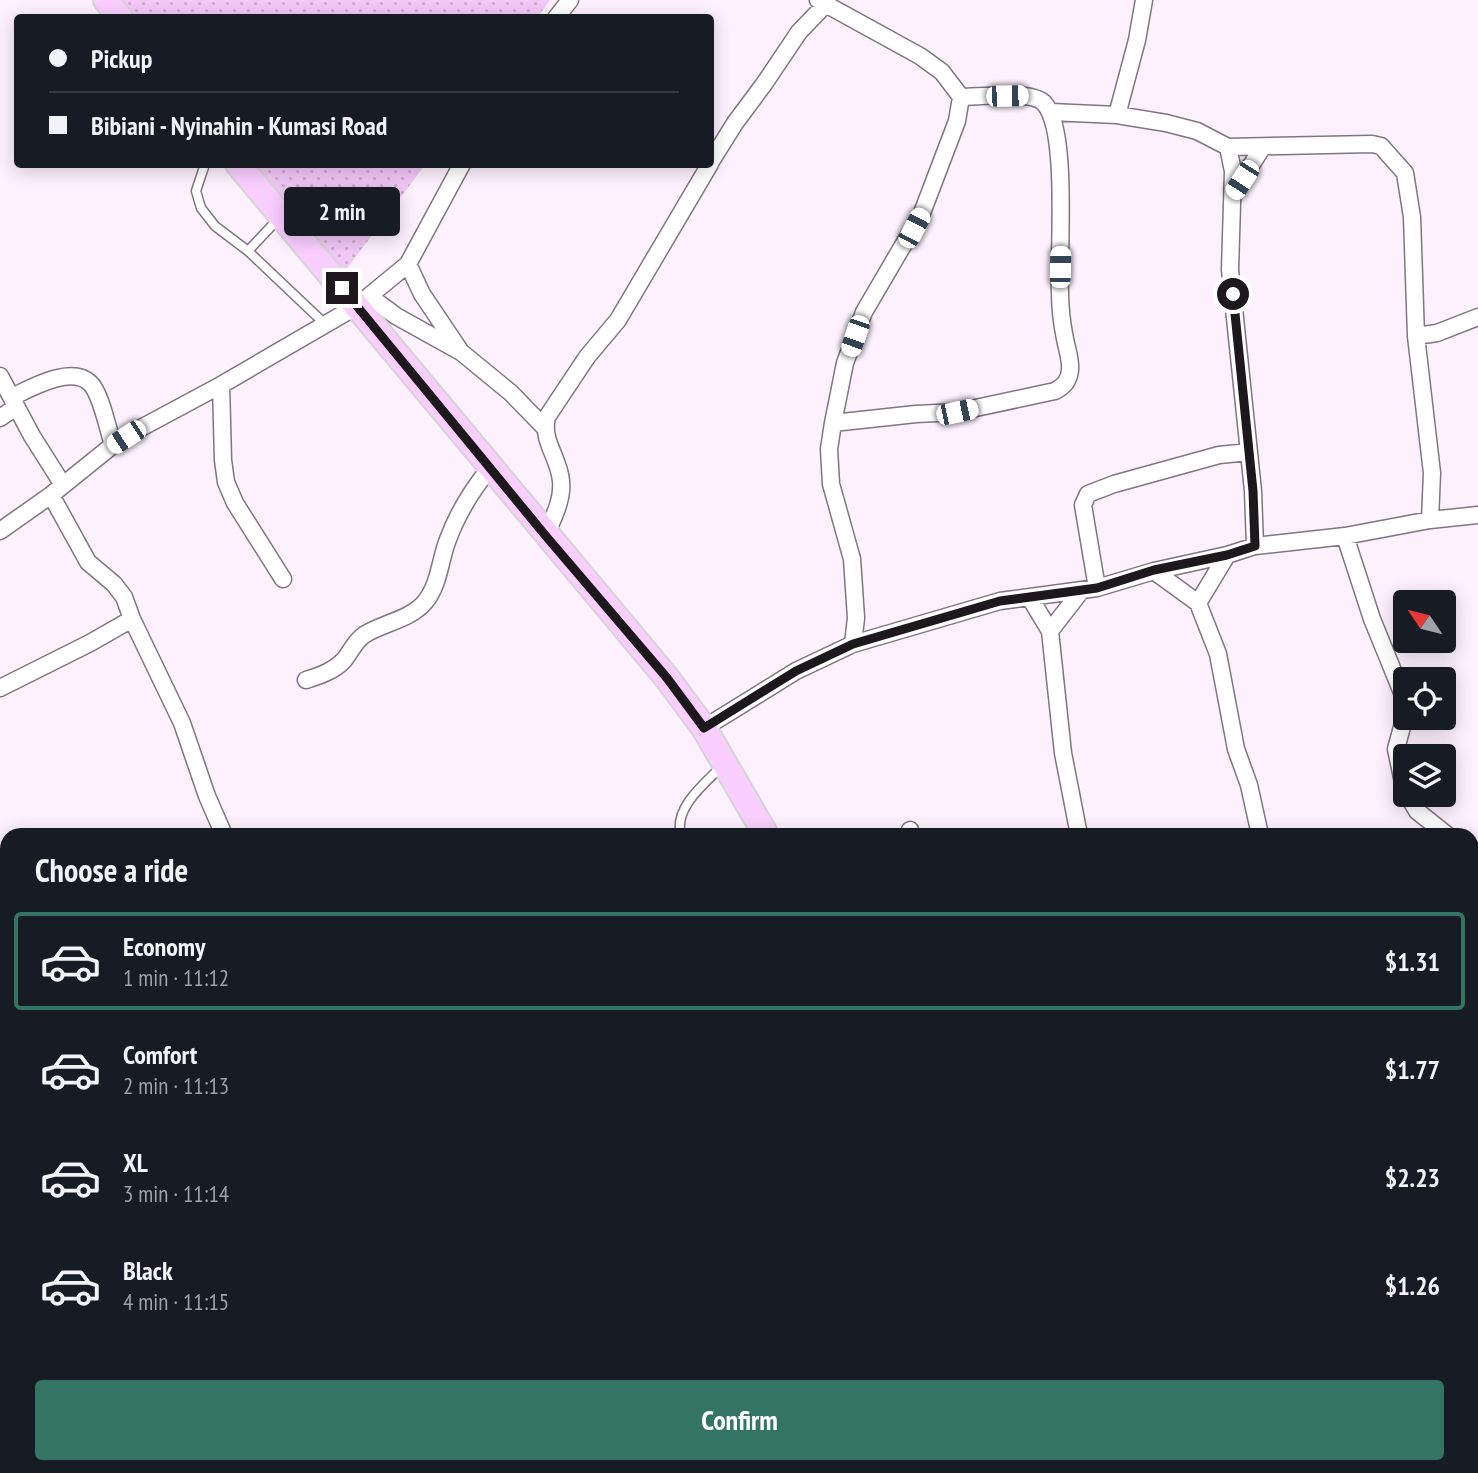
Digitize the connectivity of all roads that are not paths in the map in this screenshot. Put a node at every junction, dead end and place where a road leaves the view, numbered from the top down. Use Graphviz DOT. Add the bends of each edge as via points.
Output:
graph roads {
  1 [pos="106,0"];
  2 [pos="570,0"];
  3 [pos="1144,0"];
  4 [pos="822,2"];
  5 [pos="117,14"];
  6 [pos="559,14"];
  7 [pos="961,97"];
  8 [pos="1051,112"];
  9 [pos="1117,115"];
  10 [pos="1228,147"];
  11 [pos="1262,148"];
  12 [pos="714,157"];
  13 [pos="204,168"];
  14 [pos="241,168"];
  15 [pos="460,168"];
  16 [pos="708,168"];
  17 [pos="1233,194"];
  18 [pos="281,216"];
  19 [pos="248,251"];
  20 [pos="408,264"];
  21 [pos="363,301"];
  22 [pos="1478,317"];
  23 [pos="325,324"];
  24 [pos="1416,336"];
  25 [pos="461,352"];
  26 [pos="0,376"];
  27 [pos="221,385"];
  28 [pos="14,402"];
  29 [pos="0,418"];
  30 [pos="833,423"];
  31 [pos="545,428"];
  32 [pos="113,445"];
  33 [pos="1249,452"];
  34 [pos="490,468"];
  35 [pos="57,490"];
  36 [pos="1478,515"];
  37 [pos="1430,520"];
  38 [pos="0,531"];
  39 [pos="545,535"];
  40 [pos="1345,536"];
  41 [pos="1255,546"];
  42 [pos="1227,555"];
  43 [pos="1154,570"];
  44 [pos="283,579"];
  45 [pos="1089,589"];
  46 [pos="1030,598"];
  47 [pos="1198,603"];
  48 [pos="132,619"];
  49 [pos="1050,631"];
  50 [pos="853,644"];
  51 [pos="1393,671"];
  52 [pos="306,680"];
  53 [pos="0,688"];
  54 [pos="704,728"];
  55 [pos="725,762"];
  56 [pos="1415,807"];
  57 [pos="221,828"];
  58 [pos="679,828"];
  59 [pos="762,828"];
  60 [pos="1078,828"];
  61 [pos="1258,828"];
  62 [pos="1438,828"];
  1 -- 5 [label="main road"];
  2 -- 6 [label="street"];
  3 -- 9 [label="street"];
  4 -- 7 [label="street" via="920,56 942,72"];
  4 -- 12 [label="street"];
  7 -- 8 [label="street" via="1030,96"];
  7 -- 30 [label="street" via="957,121 922,213 864,312 845,363"];
  8 -- 9 [label="street"];
  8 -- 30 [label="street" via="1061,190 1060,293 1071,367 1067,381 1055,391 957,412"];
  9 -- 10 [label="street" via="1197,131"];
  10 -- 11 [label="street"];
  10 -- 17 [label="street"];
  11 -- 17 [label="street"];
  11 -- 24 [label="street" via="1372,144 1392,156 1405,173 1412,217"];
  13 -- 19 [label="lane" via="196,191 201,208 215,226"];
  14 -- 18 [label="main road"];
  15 -- 20 [label="street"];
  16 -- 31 [label="street" via="618,320 547,416"];
  17 -- 33 [label="street" via="1230,270"];
  18 -- 19 [label="lane"];
  18 -- 21 [label="main road"];
  19 -- 23 [label="lane"];
  20 -- 21 [label="street"];
  20 -- 25 [label="street"];
  21 -- 23 [label="street"];
  21 -- 25 [label="street"];
  21 -- 34 [label="main road"];
  22 -- 24 [label="street"];
  23 -- 27 [label="street"];
  24 -- 37 [label="street" via="1432,473"];
  25 -- 31 [label="street"];
  26 -- 28 [label="street"];
  27 -- 32 [label="street"];
  27 -- 44 [label="street" via="226,482"];
  28 -- 29 [label="street"];
  28 -- 32 [label="street" via="48,381 78,376 95,390"];
  28 -- 35 [label="street"];
  30 -- 50 [label="street" via="831,485 852,559"];
  31 -- 39 [label="street" via="562,482 559,503"];
  32 -- 35 [label="street"];
  33 -- 41 [label="street"];
  33 -- 45 [label="street" via="1219,455 1088,494 1083,505"];
  34 -- 39 [label="main road"];
  34 -- 52 [label="street" via="467,496 424,603 366,634 344,660"];
  35 -- 38 [label="street"];
  35 -- 48 [label="street" via="88,562 114,584"];
  36 -- 37 [label="street"];
  37 -- 40 [label="street"];
  39 -- 54 [label="main road"];
  40 -- 41 [label="street"];
  40 -- 51 [label="street"];
  41 -- 42 [label="street"];
  42 -- 43 [label="street"];
  42 -- 47 [label="street"];
  43 -- 45 [label="street"];
  43 -- 47 [label="street"];
  45 -- 46 [label="street"];
  45 -- 49 [label="street"];
  46 -- 49 [label="street"];
  46 -- 50 [label="street" via="1000,601"];
  47 -- 61 [label="street" via="1218,654 1236,749"];
  48 -- 53 [label="street"];
  48 -- 57 [label="street" via="182,723"];
  49 -- 60 [label="street" via="1063,753"];
  50 -- 54 [label="street" via="796,671"];
  54 -- 55 [label="main road"];
  55 -- 58 [label="lane" via="693,796"];
  55 -- 59 [label="main road"];
  56 -- 62 [label="street"];
}
